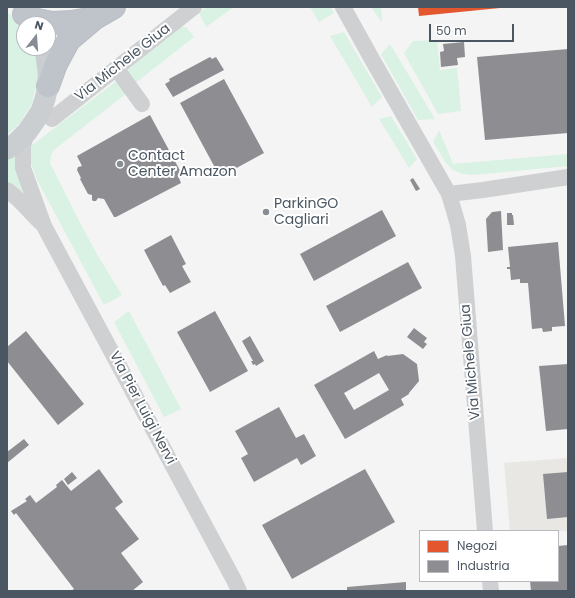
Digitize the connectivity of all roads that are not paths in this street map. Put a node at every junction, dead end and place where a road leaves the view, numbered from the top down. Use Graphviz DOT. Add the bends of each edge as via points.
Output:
graph roads {
  1 [pos="114,7"];
  2 [pos="194,7"];
  3 [pos="343,7"];
  4 [pos="24,15"];
  5 [pos="95,18"];
  6 [pos="46,56"];
  7 [pos="116,68"];
  8 [pos="48,86"];
  9 [pos="142,104"];
  10 [pos="52,119"];
  11 [pos="27,132"];
  12 [pos="7,149"];
  13 [pos="568,177"];
  14 [pos="7,190"];
  15 [pos="449,194"];
  16 [pos="44,226"];
  17 [pos="485,530"];
  18 [pos="239,591"];
  1 -- 5 [label="highway"];
  2 -- 7 [label="street, Via Michele Giua"];
  3 -- 15 [label="street, Via Michele Giua"];
  4 -- 5 [label="highway" via="52,23"];
  5 -- 8 [label="highway" via="69,40"];
  6 -- 8 [label="main road"];
  7 -- 9 [label="street"];
  7 -- 10 [label="street, Via Michele Giua"];
  8 -- 11 [label="main road" via="40,111"];
  11 -- 12 [label="main road"];
  11 -- 16 [label="street, Via Pier Luigi Nervi" via="23,146 23,168"];
  13 -- 15 [label="street"];
  14 -- 16 [label="street, Via Pier Luigi Nervi"];
  15 -- 17 [label="street, Via Michele Giua" via="463,256"];
  16 -- 18 [label="street, Via Pier Luigi Nervi"];
}
